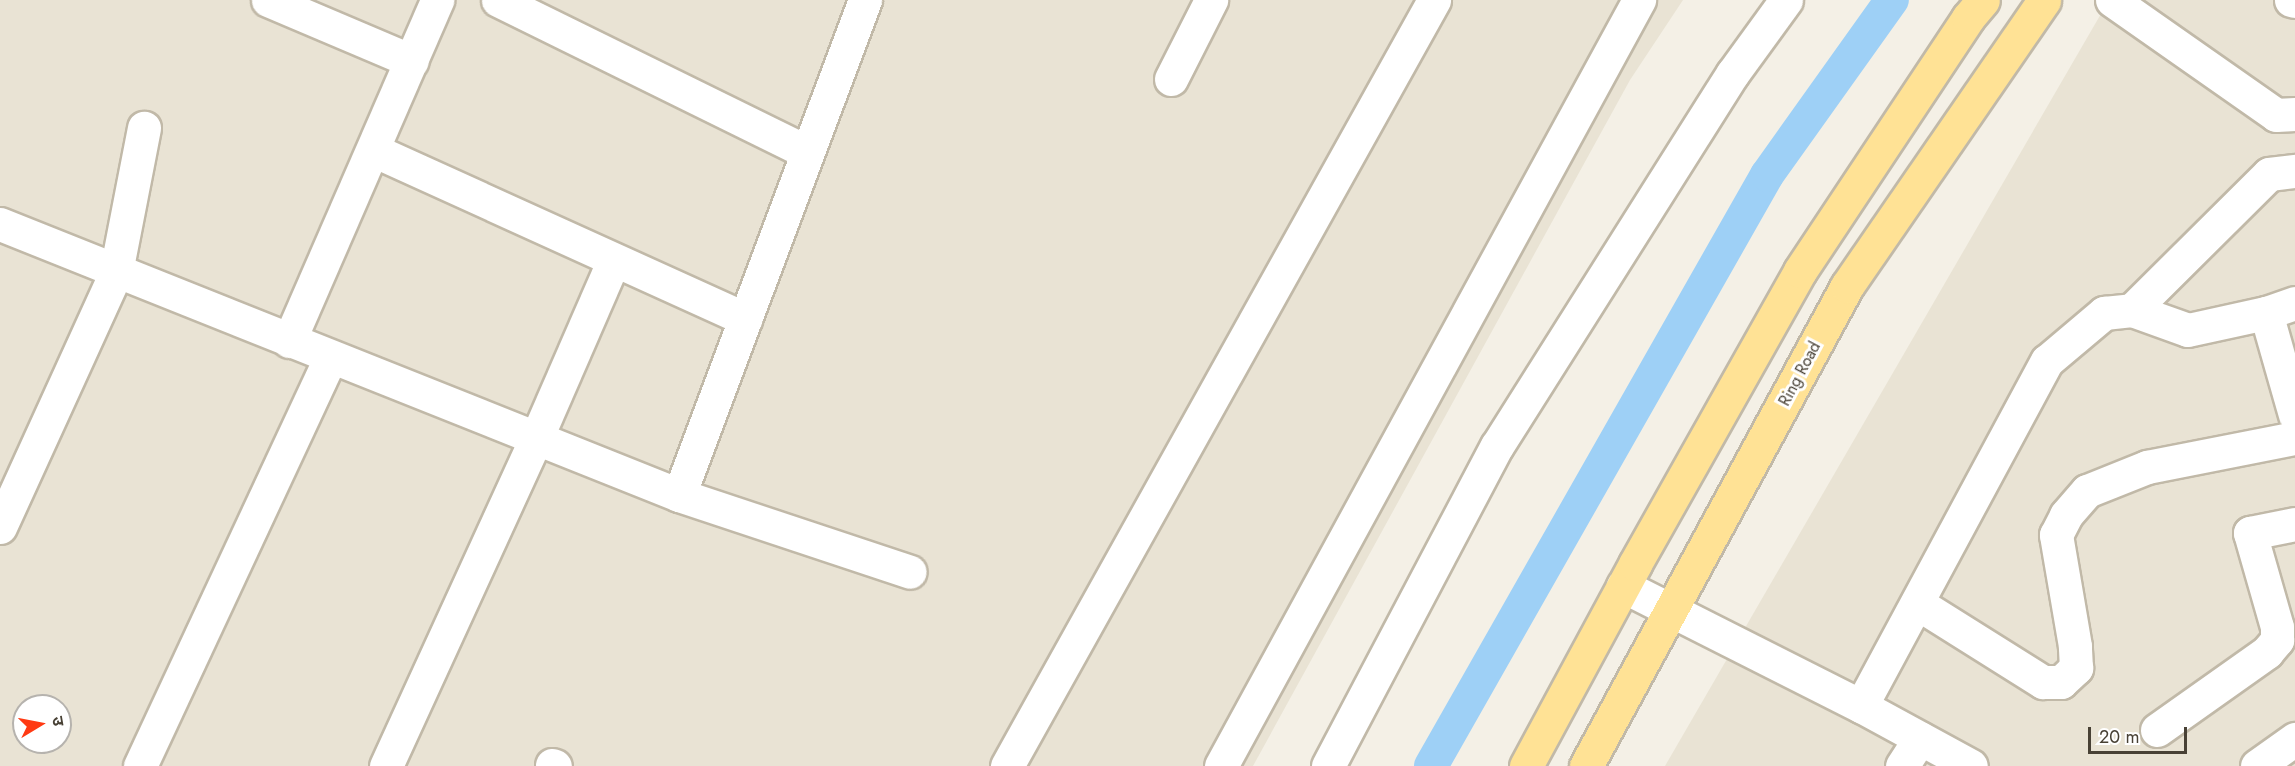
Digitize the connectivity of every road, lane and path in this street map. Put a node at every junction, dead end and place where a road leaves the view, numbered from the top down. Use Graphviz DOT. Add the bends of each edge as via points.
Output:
graph roads {
  1 [pos="268,0"];
  2 [pos="437,0"];
  3 [pos="498,0"];
  4 [pos="865,0"];
  5 [pos="1211,0"];
  6 [pos="1434,0"];
  7 [pos="1640,0"];
  8 [pos="1786,0"];
  9 [pos="1983,0"];
  10 [pos="2044,0"];
  11 [pos="2112,0"];
  12 [pos="412,61"];
  13 [pos="1171,79"];
  14 [pos="2295,114"];
  15 [pos="144,128"];
  16 [pos="373,150"];
  17 [pos="807,152"];
  18 [pos="2295,171"];
  19 [pos="0,224"];
  20 [pos="614,260"];
  21 [pos="116,272"];
  22 [pos="2280,308"];
  23 [pos="2132,310"];
  24 [pos="745,319"];
  25 [pos="289,341"];
  26 [pos="331,357"];
  27 [pos="2295,415"];
  28 [pos="2295,438"];
  29 [pos="536,439"];
  30 [pos="678,495"];
  31 [pos="2295,524"];
  32 [pos="0,527"];
  33 [pos="910,572"];
  34 [pos="1623,586"];
  35 [pos="1917,603"];
  36 [pos="1672,612"];
  37 [pos="1861,706"];
  38 [pos="2157,730"];
  39 [pos="1920,738"];
  40 [pos="2295,739"];
  41 [pos="140,766"];
  42 [pos="386,766"];
  43 [pos="1007,766"];
  44 [pos="1221,766"];
  45 [pos="1328,766"];
  46 [pos="1526,766"];
  47 [pos="1586,766"];
  48 [pos="1902,766"];
  49 [pos="1971,766"];
  50 [pos="2257,766"];
  1 -- 12 [label="street"];
  2 -- 12 [label="street"];
  3 -- 17 [label="street"];
  4 -- 17 [label="street"];
  5 -- 13 [label="street"];
  6 -- 43 [label="street"];
  7 -- 44 [label="street"];
  8 -- 45 [label="street" via="1733,73 1497,446"];
  9 -- 34 [label="main road" via="1800,271"];
  10 -- 36 [label="main road, Ring Road" via="1847,286"];
  11 -- 14 [label="street" via="2276,115"];
  12 -- 16 [label="street"];
  15 -- 21 [label="street"];
  16 -- 20 [label="street"];
  16 -- 25 [label="street"];
  17 -- 24 [label="street"];
  18 -- 23 [label="street" via="2269,174"];
  19 -- 21 [label="street"];
  20 -- 24 [label="street"];
  20 -- 29 [label="street"];
  21 -- 25 [label="street"];
  21 -- 32 [label="street"];
  22 -- 23 [label="street" via="2188,330"];
  22 -- 27 [label="street"];
  23 -- 35 [label="street" via="2104,313 2048,361"];
  24 -- 30 [label="street"];
  25 -- 26 [label="street"];
  26 -- 29 [label="street"];
  26 -- 41 [label="street"];
  28 -- 35 [label="street" via="2147,467 2087,491 2066,515 2056,535 2076,668 2061,682 2043,682"];
  29 -- 30 [label="street"];
  29 -- 42 [label="street"];
  30 -- 33 [label="street"];
  31 -- 38 [label="street" via="2250,533 2277,627 2277,640 2267,652"];
  34 -- 36 [label="street"];
  34 -- 46 [label="main road"];
  35 -- 37 [label="street"];
  36 -- 37 [label="street"];
  36 -- 47 [label="main road, Ring Road"];
  37 -- 39 [label="street"];
  39 -- 48 [label="street"];
  39 -- 49 [label="street"];
  40 -- 50 [label="street"];
}
